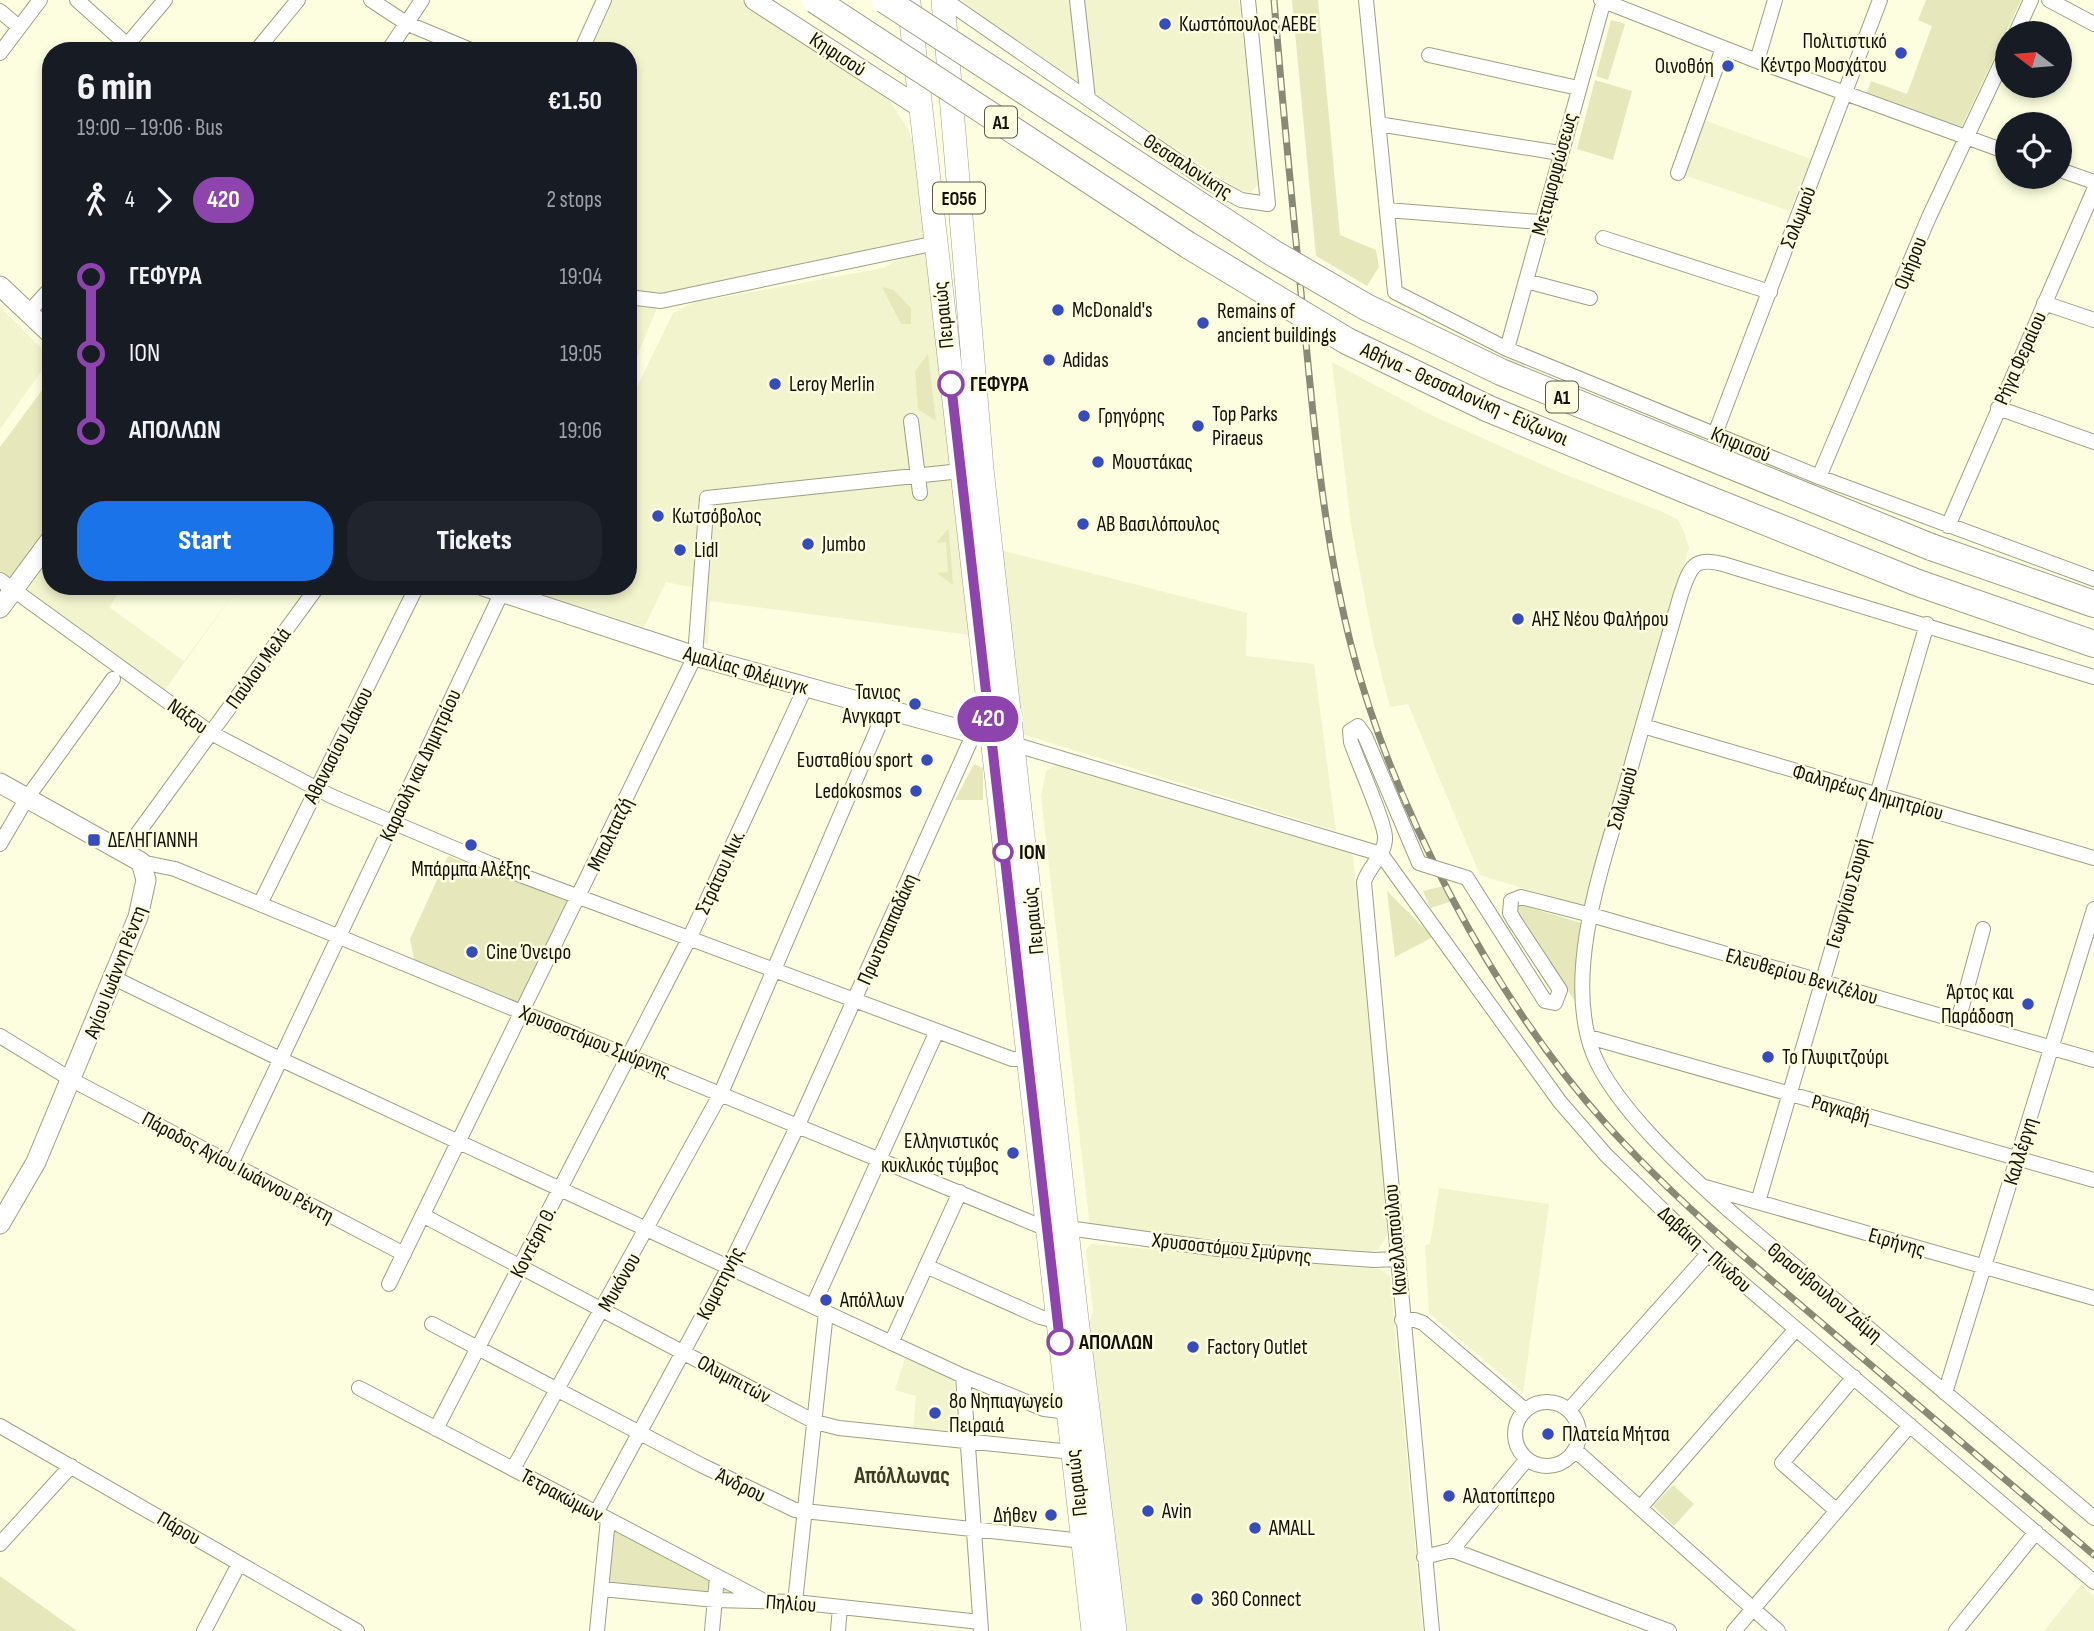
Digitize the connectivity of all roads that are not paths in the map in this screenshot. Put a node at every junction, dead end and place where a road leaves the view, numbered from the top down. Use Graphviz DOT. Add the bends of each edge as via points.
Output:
graph roads {
  1 [pos="40,0"];
  2 [pos="77,0"];
  3 [pos="165,0"];
  4 [pos="298,0"];
  5 [pos="371,0"];
  6 [pos="422,0"];
  7 [pos="604,0"];
  8 [pos="754,0"];
  9 [pos="815,0"];
  10 [pos="885,0"];
  11 [pos="909,0"];
  12 [pos="944,0"];
  13 [pos="1077,0"];
  14 [pos="1248,0"];
  15 [pos="1366,0"];
  16 [pos="1603,0"];
  17 [pos="1775,0"];
  18 [pos="1880,0"];
  19 [pos="2031,0"];
  20 [pos="2049,0"];
  21 [pos="0,11"];
  22 [pos="2021,21"];
  23 [pos="406,23"];
  24 [pos="2094,24"];
  25 [pos="19,27"];
  26 [pos="124,42"];
  27 [pos="135,42"];
  28 [pos="263,42"];
  29 [pos="394,42"];
  30 [pos="451,42"];
  31 [pos="585,42"];
  32 [pos="1723,48"];
  33 [pos="0,53"];
  34 [pos="1429,55"];
  35 [pos="1757,61"];
  36 [pos="1995,76"];
  37 [pos="1578,88"];
  38 [pos="1845,93"];
  39 [pos="1087,99"];
  40 [pos="921,108"];
  41 [pos="1378,124"];
  42 [pos="1966,138"];
  43 [pos="1995,148"];
  44 [pos="1560,153"];
  45 [pos="1678,173"];
  46 [pos="2072,174"];
  47 [pos="2094,182"];
  48 [pos="2094,190"];
  49 [pos="1387,210"];
  50 [pos="1541,222"];
  51 [pos="1603,238"];
  52 [pos="936,243"];
  53 [pos="1526,281"];
  54 [pos="0,285"];
  55 [pos="1770,292"];
  56 [pos="42,298"];
  57 [pos="637,298"];
  58 [pos="1590,298"];
  59 [pos="2044,303"];
  60 [pos="28,313"];
  61 [pos="2094,320"];
  62 [pos="42,326"];
  63 [pos="1507,349"];
  64 [pos="1998,408"];
  65 [pos="911,421"];
  66 [pos="1715,434"];
  67 [pos="2094,443"];
  68 [pos="961,471"];
  69 [pos="917,476"];
  70 [pos="1819,477"];
  71 [pos="920,494"];
  72 [pos="1948,526"];
  73 [pos="42,548"];
  74 [pos="2094,579"];
  75 [pos="7,585"];
  76 [pos="311,595"];
  77 [pos="412,595"];
  78 [pos="490,595"];
  79 [pos="507,595"];
  80 [pos="2094,604"];
  81 [pos="0,608"];
  82 [pos="1927,624"];
  83 [pos="2094,644"];
  84 [pos="695,656"];
  85 [pos="2094,677"];
  86 [pos="113,679"];
  87 [pos="806,686"];
  88 [pos="886,709"];
  89 [pos="1643,726"];
  90 [pos="211,733"];
  91 [pos="993,738"];
  92 [pos="0,783"];
  93 [pos="315,788"];
  94 [pos="1877,794"];
  95 [pos="27,798"];
  96 [pos="392,824"];
  97 [pos="0,844"];
  98 [pos="1381,854"];
  99 [pos="132,857"];
  100 [pos="2094,858"];
  101 [pos="580,896"];
  102 [pos="260,904"];
  103 [pos="2094,909"];
  104 [pos="1591,915"];
  105 [pos="1983,929"];
  106 [pos="339,936"];
  107 [pos="690,937"];
  108 [pos="775,968"];
  109 [pos="114,978"];
  110 [pos="1822,982"];
  111 [pos="855,999"];
  112 [pos="524,1012"];
  113 [pos="1958,1021"];
  114 [pos="937,1031"];
  115 [pos="0,1036"];
  116 [pos="1589,1037"];
  117 [pos="2051,1048"];
  118 [pos="630,1055"];
  119 [pos="280,1059"];
  120 [pos="1027,1059"];
  121 [pos="2094,1060"];
  122 [pos="72,1080"];
  123 [pos="721,1093"];
  124 [pos="1789,1094"];
  125 [pos="798,1125"];
  126 [pos="461,1142"];
  127 [pos="881,1159"];
  128 [pos="2017,1159"];
  129 [pos="231,1164"];
  130 [pos="2094,1180"];
  131 [pos="1701,1186"];
  132 [pos="561,1188"];
  133 [pos="960,1192"];
  134 [pos="1758,1202"];
  135 [pos="2,1215"];
  136 [pos="424,1216"];
  137 [pos="1057,1229"];
  138 [pos="648,1230"];
  139 [pos="404,1254"];
  140 [pos="1708,1254"];
  141 [pos="1397,1259"];
  142 [pos="521,1266"];
  143 [pos="926,1266"];
  144 [pos="1984,1266"];
  145 [pos="729,1267"];
  146 [pos="389,1284"];
  147 [pos="2094,1298"];
  148 [pos="603,1309"];
  149 [pos="819,1309"];
  150 [pos="1402,1320"];
  151 [pos="1057,1321"];
  152 [pos="432,1324"];
  153 [pos="1796,1329"];
  154 [pos="891,1343"];
  155 [pos="479,1347"];
  156 [pos="684,1352"];
  157 [pos="963,1376"];
  158 [pos="1854,1377"];
  159 [pos="359,1388"];
  160 [pos="559,1389"];
  161 [pos="1945,1393"];
  162 [pos="1525,1410"];
  163 [pos="1569,1410"];
  164 [pos="1068,1412"];
  165 [pos="815,1422"];
  166 [pos="1910,1425"];
  167 [pos="0,1426"];
  168 [pos="436,1429"];
  169 [pos="640,1432"];
  170 [pos="967,1443"];
  171 [pos="1575,1450"];
  172 [pos="1072,1452"];
  173 [pos="1527,1459"];
  174 [pos="71,1466"];
  175 [pos="513,1469"];
  176 [pos="1640,1508"];
  177 [pos="1837,1511"];
  178 [pos="804,1512"];
  179 [pos="602,1516"];
  180 [pos="2094,1518"];
  181 [pos="972,1529"];
  182 [pos="2036,1532"];
  183 [pos="1083,1541"];
  184 [pos="0,1544"];
  185 [pos="1452,1550"];
  186 [pos="1424,1558"];
  187 [pos="239,1564"];
  188 [pos="717,1577"];
  189 [pos="2094,1582"];
  190 [pos="602,1589"];
  191 [pos="715,1600"];
  192 [pos="764,1601"];
  193 [pos="795,1602"];
  194 [pos="840,1606"];
  195 [pos="1754,1609"];
  196 [pos="981,1626"];
  197 [pos="204,1631"];
  198 [pos="357,1631"];
  199 [pos="597,1631"];
  200 [pos="712,1631"];
  201 [pos="838,1631"];
  202 [pos="1093,1631"];
  203 [pos="1115,1631"];
  204 [pos="1432,1631"];
  205 [pos="1669,1631"];
  206 [pos="1734,1631"];
  207 [pos="1778,1631"];
  208 [pos="1956,1631"];
  1 -- 25 [label="street"];
  2 -- 26 [label="street"];
  3 -- 27 [label="street"];
  4 -- 28 [label="street"];
  5 -- 23 [label="street"];
  6 -- 23 [label="street"];
  7 -- 31 [label="street"];
  8 -- 40 [label="main road, Κηφισού"];
  9 -- 83 [label="highway, Αθήνα - Θεσσαλονίκη - Εύζωνοι / Α1, bridge" via="1244,280 1381,359 1489,409 1847,554"];
  10 -- 80 [label="highway, Αθήνα - Θεσσαλονίκη - Εύζωνοι / Α1, bridge" via="1262,247 1366,307 1501,372 1931,547"];
  11 -- 40 [label="main road, Πειραιώς / ΕΟ56"];
  12 -- 39 [label="street, Θεσσαλονίκης"];
  12 -- 91 [label="main road, Πειραιώς / ΕΟ56" via="982,469"];
  13 -- 39 [label="street"];
  14 -- 39 [label="street, Θεσσαλονίκης" via="1268,204 1241,200 1208,182"];
  15 -- 41 [label="street"];
  16 -- 32 [label="street"];
  16 -- 37 [label="street, Μεταμορφώσεως"];
  17 -- 35 [label="street"];
  18 -- 38 [label="street, Σολωμού"];
  19 -- 22 [label="street"];
  20 -- 24 [label="street"];
  21 -- 25 [label="street"];
  23 -- 29 [label="street"];
  23 -- 30 [label="street"];
  25 -- 33 [label="street"];
  32 -- 35 [label="street"];
  32 -- 45 [label="street"];
  34 -- 37 [label="street"];
  35 -- 38 [label="street"];
  36 -- 42 [label="street, Ομήρου"];
  37 -- 44 [label="street, Μεταμορφώσεως"];
  38 -- 42 [label="street"];
  38 -- 55 [label="street, Σολωμού"];
  40 -- 52 [label="main road, Πειραιώς / ΕΟ56"];
  41 -- 44 [label="street"];
  41 -- 49 [label="street"];
  42 -- 43 [label="street"];
  42 -- 70 [label="street, Ομήρου"];
  44 -- 50 [label="street, Μεταμορφώσεως"];
  46 -- 47 [label="street"];
  48 -- 59 [label="street, Ρήγα Φεραίου"];
  49 -- 50 [label="street"];
  49 -- 63 [label="street, Κηφισού" via="1395,292"];
  50 -- 53 [label="street, Μεταμορφώσεως"];
  51 -- 55 [label="street"];
  52 -- 57 [label="street" via="662,301"];
  52 -- 68 [label="main road, Πειραιώς / ΕΟ56"];
  53 -- 58 [label="street"];
  53 -- 63 [label="street, Μεταμορφώσεως"];
  54 -- 60 [label="main road"];
  55 -- 66 [label="street, Σολωμού"];
  56 -- 60 [label="street"];
  59 -- 61 [label="street"];
  59 -- 64 [label="street, Ρήγα Φεραίου"];
  60 -- 62 [label="main road"];
  63 -- 66 [label="street, Κηφισού"];
  64 -- 67 [label="street"];
  64 -- 72 [label="street, Ρήγα Φεραίου"];
  65 -- 69 [label="street"];
  66 -- 70 [label="street, Κηφισού"];
  68 -- 69 [label="street"];
  68 -- 91 [label="main road, Πειραιώς / ΕΟ56"];
  69 -- 71 [label="street"];
  69 -- 84 [label="street" via="707,499"];
  70 -- 72 [label="street, Κηφισού"];
  72 -- 74 [label="street, Κηφισού"];
  73 -- 75 [label="main road"];
  75 -- 81 [label="main road"];
  75 -- 90 [label="street, Νάξου"];
  76 -- 90 [label="street, Παύλου Μελά"];
  77 -- 93 [label="street, Αθανασίου Διάκου"];
  78 -- 96 [label="street, Καραολή και Δημητρίου"];
  79 -- 84 [label="main road, Αμαλίας Φλέμινγκ"];
  82 -- 85 [label="street"];
  82 -- 89 [label="street, Σολωμού" via="1704,561 1694,565 1681,594"];
  82 -- 94 [label="street, Γεωργίου Σουρή"];
  84 -- 87 [label="main road, Αμαλίας Φλέμινγκ"];
  84 -- 101 [label="street, Μπαλτατζή"];
  86 -- 95 [label="street"];
  87 -- 88 [label="main road, Αμαλίας Φλέμινγκ"];
  87 -- 107 [label="street, Στράτου Νικ."];
  88 -- 91 [label="main road, Αμαλίας Φλέμινγκ"];
  88 -- 108 [label="street, Μυκόνου"];
  89 -- 94 [label="street, Φαληρέως Δημητρίου"];
  89 -- 104 [label="street, Σολωμού"];
  90 -- 93 [label="street, Νάξου"];
  90 -- 99 [label="street, Παύλου Μελά"];
  91 -- 98 [label="street"];
  91 -- 111 [label="street, Πρωτοπαπαδάκη"];
  91 -- 120 [label="main road, Πειραιώς / ΕΟ56"];
  91 -- 137 [label="main road, Πειραιώς / ΕΟ56"];
  92 -- 95 [label="main road"];
  93 -- 96 [label="street, Νάξου"];
  93 -- 102 [label="street, Αθανασίου Διάκου"];
  94 -- 100 [label="street, Φαληρέως Δημητρίου"];
  94 -- 110 [label="street, Γεωργίου Σουρή"];
  95 -- 97 [label="street"];
  95 -- 99 [label="main road"];
  96 -- 101 [label="street, Νάξου"];
  96 -- 106 [label="street, Καραολή και Δημητρίου"];
  98 -- 104 [label="street, Ελευθερίου Βενιζέλου, bridge" via="1385,837 1351,742 1354,726 1363,731 1419,863 1467,878 1545,1002 1555,1003 1560,990 1510,913 1511,901 1521,897"];
  98 -- 140 [label="street, Δαβάκη - Πίνδου" via="1560,1102 1606,1155"];
  98 -- 141 [label="street, Κανελλοπούλου" via="1364,881"];
  99 -- 102 [label="street, Χρυσοστόμου Σμύρνης" via="175,869"];
  99 -- 109 [label="main road, Αγίου Ιωάννη Ρέντη" via="146,873 143,903"];
  101 -- 107 [label="street, Νάξου"];
  101 -- 112 [label="street, Μπαλτατζή"];
  102 -- 106 [label="street, Χρυσοστόμου Σμύρνης"];
  103 -- 117 [label="street, Καλλέργη"];
  104 -- 110 [label="street, Ελευθερίου Βενιζέλου"];
  104 -- 116 [label="street, Σολωμού" via="1584,970"];
  105 -- 113 [label="street"];
  106 -- 112 [label="street, Χρυσοστόμου Σμύρνης"];
  106 -- 119 [label="street, Καραολή και Δημητρίου"];
  107 -- 108 [label="street, Νάξου"];
  107 -- 118 [label="street, Στράτου Νικ."];
  108 -- 111 [label="street, Νάξου"];
  108 -- 123 [label="street, Μυκόνου"];
  109 -- 119 [label="street"];
  109 -- 122 [label="main road, Αγίου Ιωάννη Ρέντη"];
  110 -- 113 [label="street, Ελευθερίου Βενιζέλου"];
  110 -- 124 [label="street, Γεωργίου Σουρή"];
  111 -- 114 [label="street, Νάξου"];
  111 -- 125 [label="street, Πρωτοπαπαδάκη"];
  112 -- 118 [label="street, Χρυσοστόμου Σμύρνης"];
  112 -- 126 [label="street, Μπαλτατζή"];
  113 -- 117 [label="street, Ελευθερίου Βενιζέλου"];
  114 -- 120 [label="street, Νάξου" via="1012,1059"];
  114 -- 127 [label="street"];
  115 -- 122 [label="street, Πάροδος Αγίου Ιωάννου Ρέντη"];
  116 -- 124 [label="street, Ραγκαβή"];
  116 -- 131 [label="street, Θρασύβουλου Ζαΐμη" via="1597,1062 1615,1090"];
  117 -- 121 [label="street, Ελευθερίου Βενιζέλου"];
  117 -- 128 [label="street, Καλλέργη"];
  118 -- 123 [label="street, Χρυσοστόμου Σμύρνης"];
  118 -- 132 [label="street, Κοντέρη Θ."];
  119 -- 126 [label="street"];
  119 -- 129 [label="street, Καραολή και Δημητρίου"];
  120 -- 137 [label="main road, Πειραιώς / ΕΟ56"];
  122 -- 129 [label="street, Πάροδος Αγίου Ιωάννου Ρέντη"];
  122 -- 135 [label="main road, Αγίου Ιωάννη Ρέντη" via="36,1162"];
  123 -- 125 [label="street, Χρυσοστόμου Σμύρνης"];
  123 -- 138 [label="street, Μυκόνου"];
  124 -- 128 [label="street, Ραγκαβή"];
  124 -- 134 [label="street, Γεωργίου Σουρή"];
  125 -- 127 [label="street, Χρυσοστόμου Σμύρνης"];
  125 -- 145 [label="street, Κομοτηνής"];
  126 -- 132 [label="street"];
  126 -- 136 [label="street, Μπαλτατζή"];
  127 -- 133 [label="street, Χρυσοστόμου Σμύρνης"];
  127 -- 149 [label="street"];
  128 -- 130 [label="street, Ραγκαβή"];
  128 -- 144 [label="street, Καλλέργη"];
  129 -- 139 [label="street, Πάροδος Αγίου Ιωάννου Ρέντη"];
  131 -- 134 [label="street, Ειρήνης"];
  131 -- 161 [label="street, Θρασύβουλου Ζαΐμη"];
  132 -- 138 [label="street"];
  132 -- 142 [label="street, Κοντέρη Θ."];
  133 -- 137 [label="street, Χρυσοστόμου Σμύρνης"];
  133 -- 143 [label="street"];
  134 -- 144 [label="street, Ειρήνης"];
  136 -- 139 [label="street, Μπαλτατζή"];
  136 -- 142 [label="street, Ολυμπιτών"];
  137 -- 141 [label="street, Χρυσοστόμου Σμύρνης" via="1218,1249"];
  137 -- 151 [label="main road, Πειραιώς / ΕΟ56"];
  137 -- 203 [label="main road, Πειραιώς / ΕΟ56"];
  138 -- 145 [label="street"];
  138 -- 148 [label="street, Μυκόνου"];
  139 -- 146 [label="street, Μπαλτατζή"];
  140 -- 153 [label="street, Δαβάκη - Πίνδου"];
  140 -- 163 [label="street"];
  141 -- 150 [label="street, Κανελλοπούλου"];
  142 -- 148 [label="street, Ολυμπιτών"];
  142 -- 155 [label="street, Κοντέρη Θ."];
  143 -- 151 [label="street"];
  143 -- 154 [label="street"];
  144 -- 147 [label="street, Ειρήνης"];
  144 -- 161 [label="street, Καλλέργη"];
  145 -- 149 [label="street"];
  145 -- 156 [label="street, Κομοτηνής"];
  148 -- 156 [label="street, Ολυμπιτών"];
  148 -- 160 [label="street, Μυκόνου"];
  149 -- 154 [label="street"];
  149 -- 165 [label="street"];
  150 -- 162 [label="street" via="1423,1323"];
  150 -- 186 [label="street, Κανελλοπούλου"];
  151 -- 164 [label="main road, Πειραιώς / ΕΟ56"];
  152 -- 155 [label="street, Άνδρου"];
  153 -- 158 [label="street, Δαβάκη - Πίνδου"];
  153 -- 176 [label="street"];
  154 -- 157 [label="street"];
  155 -- 160 [label="street, Άνδρου"];
  155 -- 168 [label="street, Κοντέρη Θ."];
  156 -- 165 [label="street, Ολυμπιτών"];
  156 -- 169 [label="street, Κομοτηνής"];
  157 -- 164 [label="street" via="1044,1409"];
  157 -- 170 [label="street"];
  158 -- 166 [label="street, Δαβάκη - Πίνδου"];
  158 -- 177 [label="street" via="1782,1463"];
  159 -- 168 [label="street, Τετρακώμων"];
  160 -- 169 [label="street, Άνδρου"];
  160 -- 175 [label="street, Μυκόνου"];
  161 -- 180 [label="street, Θρασύβουλου Ζαΐμη"];
  162 -- 163 [label="street" via="1545,1402"];
  162 -- 173 [label="street" via="1515,1435 1517,1447"];
  163 -- 171 [label="street" via="1579,1431"];
  164 -- 172 [label="main road, Πειραιώς / ΕΟ56"];
  165 -- 170 [label="street, Ολυμπιτών"];
  165 -- 178 [label="street"];
  166 -- 177 [label="street"];
  166 -- 182 [label="street, Δαβάκη - Πίνδου"];
  167 -- 174 [label="street, Πάρου"];
  168 -- 175 [label="street, Τετρακώμων"];
  169 -- 178 [label="street, Άνδρου" via="767,1498"];
  169 -- 179 [label="street, Κομοτηνής"];
  170 -- 172 [label="street, Ολυμπιτών"];
  170 -- 181 [label="street"];
  171 -- 173 [label="street" via="1551,1466"];
  171 -- 176 [label="street"];
  172 -- 183 [label="main road, Πειραιώς / ΕΟ56"];
  173 -- 185 [label="street"];
  174 -- 184 [label="street"];
  174 -- 187 [label="street, Πάρου"];
  175 -- 179 [label="street, Τετρακώμων"];
  176 -- 195 [label="street"];
  177 -- 195 [label="street"];
  178 -- 181 [label="street, Άνδρου"];
  178 -- 193 [label="street"];
  179 -- 188 [label="street, Τετρακώμων"];
  179 -- 190 [label="street, Κομοτηνής"];
  181 -- 183 [label="street, Άνδρου"];
  181 -- 196 [label="street"];
  182 -- 189 [label="street, Δαβάκη - Πίνδου"];
  182 -- 208 [label="street"];
  183 -- 202 [label="main road, Πειραιώς / ΕΟ56"];
  185 -- 186 [label="street"];
  185 -- 205 [label="street"];
  186 -- 204 [label="street, Κανελλοπούλου"];
  187 -- 197 [label="street"];
  187 -- 198 [label="street, Πάρου"];
  188 -- 191 [label="street"];
  188 -- 192 [label="street, Τετρακώμων"];
  190 -- 191 [label="street, Πηλίου"];
  190 -- 199 [label="street, Κομοτηνής"];
  191 -- 192 [label="street, Πηλίου"];
  191 -- 200 [label="street"];
  192 -- 193 [label="street, Πηλίου"];
  193 -- 194 [label="street, Πηλίου"];
  194 -- 196 [label="street, Πηλίου"];
  194 -- 201 [label="street"];
  195 -- 206 [label="street"];
  195 -- 207 [label="street"];
}
